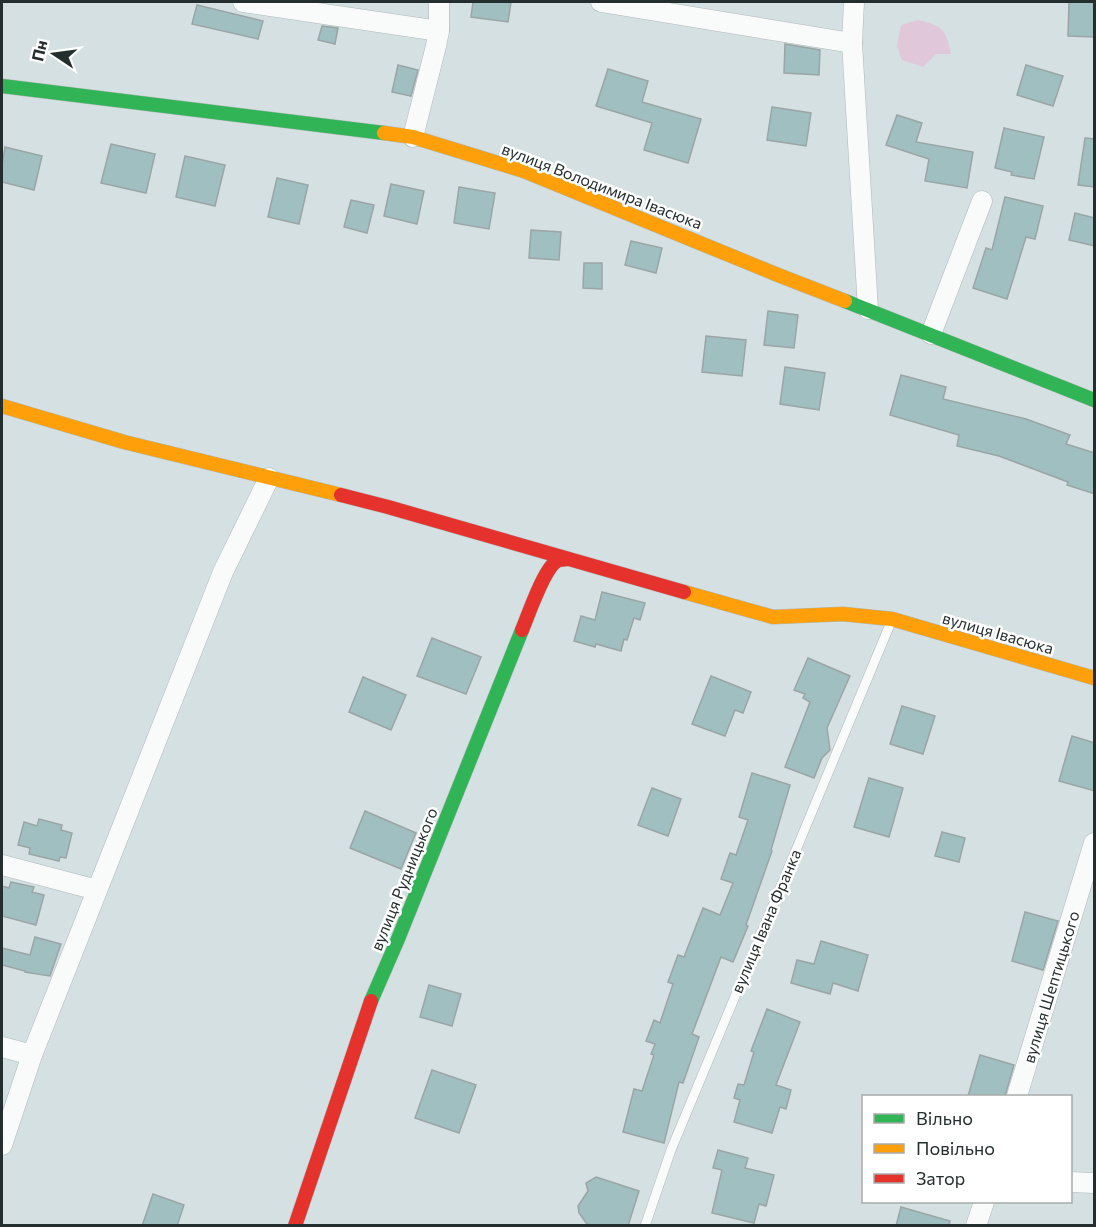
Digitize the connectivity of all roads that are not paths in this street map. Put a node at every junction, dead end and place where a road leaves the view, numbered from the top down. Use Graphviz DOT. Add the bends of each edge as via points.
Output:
graph roads {
  1 [pos="243,2"];
  2 [pos="439,2"];
  3 [pos="600,2"];
  4 [pos="854,2"];
  5 [pos="439,31"];
  6 [pos="852,43"];
  7 [pos="2,87"];
  8 [pos="413,137"];
  9 [pos="982,201"];
  10 [pos="868,309"];
  11 [pos="931,334"];
  12 [pos="1095,400"];
  13 [pos="2,406"];
  14 [pos="269,478"];
  15 [pos="567,559"];
  16 [pos="892,620"];
  17 [pos="1095,678"];
  18 [pos="1095,843"];
  19 [pos="2,866"];
  20 [pos="97,890"];
  21 [pos="2,1047"];
  22 [pos="32,1055"];
  23 [pos="1017,1095"];
  24 [pos="2,1145"];
  25 [pos="1072,1182"];
  26 [pos="1095,1183"];
  27 [pos="984,1203"];
  28 [pos="295,1226"];
  29 [pos="645,1226"];
  30 [pos="976,1226"];
  1 -- 5 [label="street"];
  2 -- 5 [label="street"];
  3 -- 6 [label="street"];
  4 -- 6 [label="street"];
  5 -- 8 [label="street"];
  6 -- 10 [label="street"];
  7 -- 8 [label="street, вулиця Володимира Івасюка"];
  8 -- 10 [label="street, вулиця Володимира Івасюка" via="524,171"];
  9 -- 11 [label="street"];
  10 -- 11 [label="street, вулиця Володимира Івасюка"];
  11 -- 12 [label="street, вулиця Володимира Івасюка"];
  13 -- 14 [label="street, вулиця Івасюка"];
  14 -- 15 [label="street, вулиця Івасюка" via="388,507"];
  14 -- 20 [label="street" via="223,572"];
  15 -- 16 [label="street, вулиця Івасюка" via="773,617 843,614"];
  15 -- 28 [label="street, вулиця Рудницького" via="557,561 549,569 536,595 374,991"];
  16 -- 17 [label="street, вулиця Івасюка"];
  16 -- 29 [label="lane, вулиця Івана Франка" via="671,1150"];
  18 -- 23 [label="street, вулиця Шептицького"];
  19 -- 20 [label="street"];
  20 -- 22 [label="street"];
  21 -- 22 [label="street"];
  22 -- 24 [label="street"];
  25 -- 26 [label="street"];
  27 -- 30 [label="street"];
}
